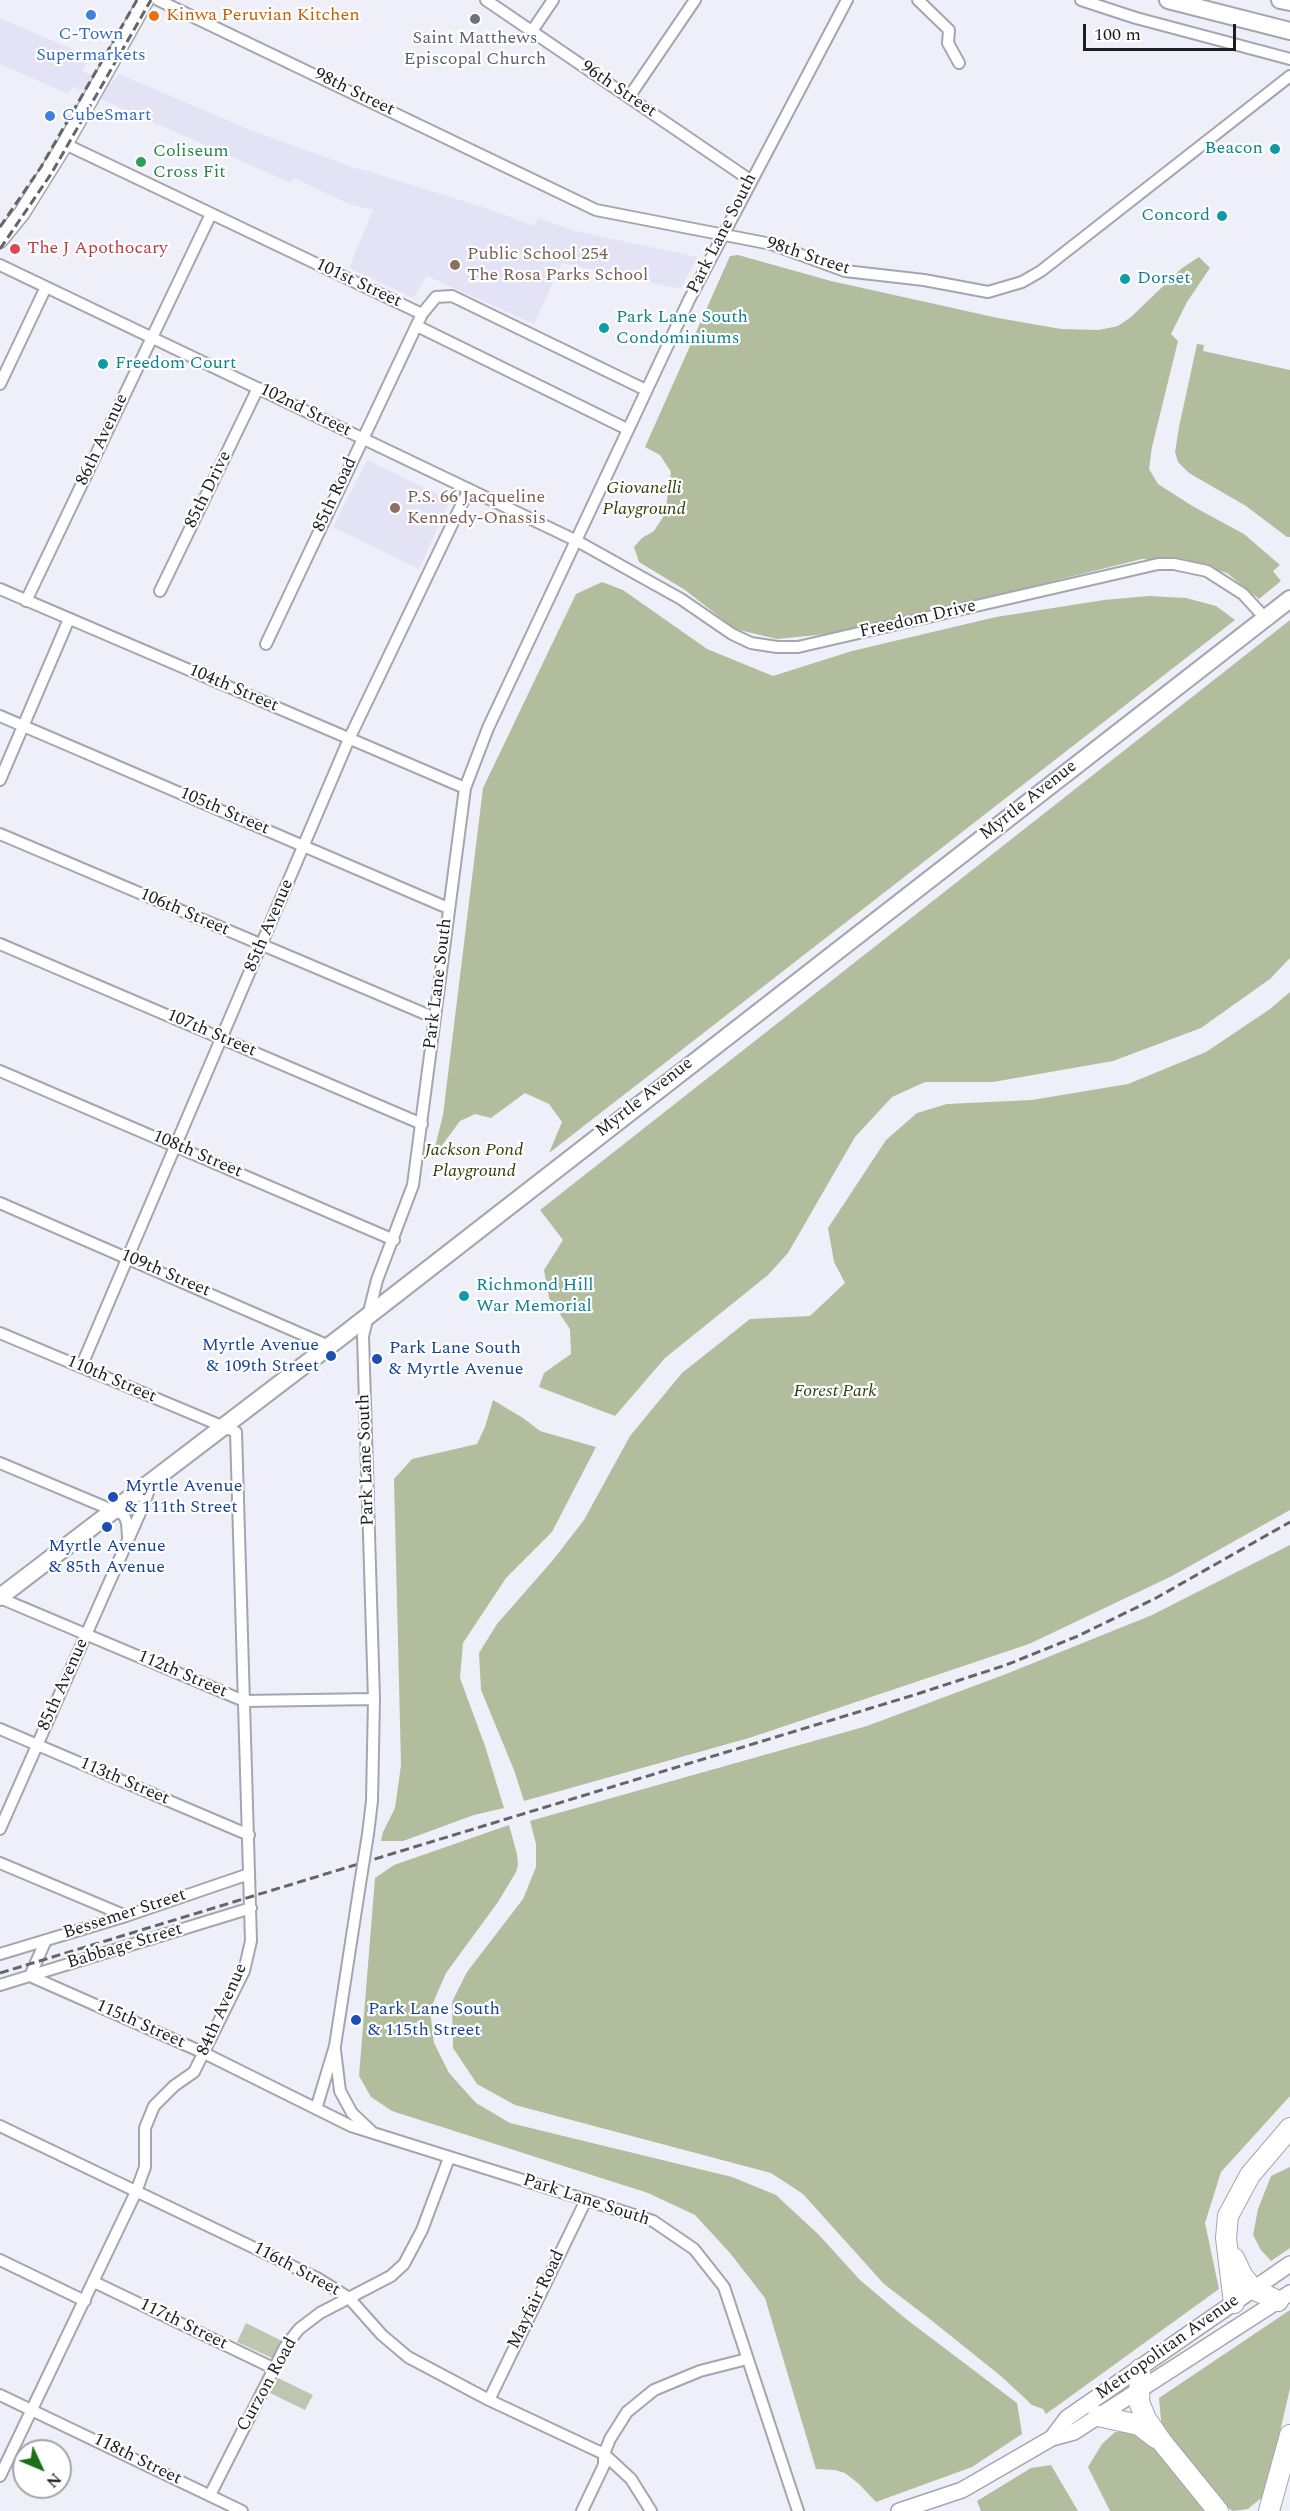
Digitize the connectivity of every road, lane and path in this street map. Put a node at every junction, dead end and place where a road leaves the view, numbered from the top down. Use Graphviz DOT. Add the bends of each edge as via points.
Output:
graph roads {
  1 [pos="146,0"];
  2 [pos="158,0"];
  3 [pos="486,0"];
  4 [pos="553,0"];
  5 [pos="695,0"];
  6 [pos="847,0"];
  7 [pos="918,0"];
  8 [pos="1081,0"];
  9 [pos="1168,0"];
  10 [pos="1280,0"];
  11 [pos="1290,2"];
  12 [pos="1290,30"];
  13 [pos="532,31"];
  14 [pos="1290,59"];
  15 [pos="959,63"];
  16 [pos="1290,76"];
  17 [pos="628,97"];
  18 [pos="65,144"];
  19 [pos="750,180"];
  20 [pos="211,214"];
  21 [pos="722,235"];
  22 [pos="0,240"];
  23 [pos="0,266"];
  24 [pos="46,287"];
  25 [pos="422,314"];
  26 [pos="417,326"];
  27 [pos="152,337"];
  28 [pos="0,384"];
  29 [pos="258,388"];
  30 [pos="646,390"];
  31 [pos="627,429"];
  32 [pos="363,438"];
  33 [pos="469,489"];
  34 [pos="577,541"];
  35 [pos="0,589"];
  36 [pos="160,591"];
  37 [pos="1290,598"];
  38 [pos="26,601"];
  39 [pos="1264,618"];
  40 [pos="69,619"];
  41 [pos="266,644"];
  42 [pos="0,716"];
  43 [pos="24,726"];
  44 [pos="349,739"];
  45 [pos="0,780"];
  46 [pos="465,788"];
  47 [pos="0,834"];
  48 [pos="304,846"];
  49 [pos="448,908"];
  50 [pos="0,944"];
  51 [pos="261,946"];
  52 [pos="435,1018"];
  53 [pos="222,1039"];
  54 [pos="0,1071"];
  55 [pos="422,1124"];
  56 [pos="176,1146"];
  57 [pos="0,1203"];
  58 [pos="394,1240"];
  59 [pos="128,1258"];
  60 [pos="367,1315"];
  61 [pos="0,1333"];
  62 [pos="329,1346"];
  63 [pos="81,1368"];
  64 [pos="222,1427"];
  65 [pos="0,1463"];
  66 [pos="151,1483"];
  67 [pos="115,1511"];
  68 [pos="128,1541"];
  69 [pos="0,1598"];
  70 [pos="86,1635"];
  71 [pos="374,1699"];
  72 [pos="244,1701"];
  73 [pos="0,1730"];
  74 [pos="37,1745"];
  75 [pos="0,1829"];
  76 [pos="249,1835"];
  77 [pos="0,1863"];
  78 [pos="249,1874"];
  79 [pos="251,1908"];
  80 [pos="126,1916"];
  81 [pos="46,1941"];
  82 [pos="0,1954"];
  83 [pos="30,1976"];
  84 [pos="0,1985"];
  85 [pos="335,2046"];
  86 [pos="204,2053"];
  87 [pos="316,2109"];
  88 [pos="0,2126"];
  89 [pos="1290,2128"];
  90 [pos="373,2133"];
  91 [pos="449,2158"];
  92 [pos="136,2192"];
  93 [pos="586,2200"];
  94 [pos="1228,2244"];
  95 [pos="0,2260"];
  96 [pos="1290,2264"];
  97 [pos="94,2282"];
  98 [pos="1253,2289"];
  99 [pos="1284,2297"];
  100 [pos="349,2298"];
  101 [pos="85,2301"];
  102 [pos="1234,2303"];
  103 [pos="747,2359"];
  104 [pos="273,2368"];
  105 [pos="1140,2379"];
  106 [pos="0,2395"];
  107 [pos="489,2400"];
  108 [pos="32,2410"];
  109 [pos="1098,2416"];
  110 [pos="1290,2435"];
  111 [pos="1052,2438"];
  112 [pos="1162,2442"];
  113 [pos="604,2454"];
  114 [pos="0,2476"];
  115 [pos="1290,2487"];
  116 [pos="210,2495"];
  117 [pos="242,2511"];
  118 [pos="582,2511"];
  119 [pos="651,2511"];
  120 [pos="798,2511"];
  121 [pos="899,2511"];
  122 [pos="1218,2511"];
  123 [pos="1269,2511"];
  124 [pos="1282,2511"];
  1 -- 18 [label="main road"];
  2 -- 21 [label="street, 98th Street" via="596,210"];
  3 -- 13 [label="street, 96th Street"];
  4 -- 13 [label="street"];
  5 -- 17 [label="street"];
  6 -- 19 [label="street, Park Lane South"];
  7 -- 15 [label="street" via="949,30 948,43"];
  8 -- 14 [label="street"];
  9 -- 12 [label="main road"];
  10 -- 11 [label="main road"];
  13 -- 17 [label="street, 96th Street"];
  16 -- 21 [label="street, 98th Street" via="1041,271 1000,290 988,292 845,271 771,244"];
  17 -- 19 [label="street, 96th Street"];
  18 -- 20 [label="street, 101st Street"];
  18 -- 22 [label="main road" via="22,213"];
  19 -- 21 [label="street, Park Lane South"];
  20 -- 25 [label="street, 101st Street"];
  20 -- 27 [label="street, 86th Avenue"];
  21 -- 30 [label="street, Park Lane South"];
  23 -- 24 [label="street, 102nd Street"];
  24 -- 27 [label="street, 102nd Street"];
  24 -- 28 [label="street"];
  25 -- 26 [label="street, 85th Road"];
  25 -- 30 [label="street, 101st Street" via="436,297 452,296"];
  26 -- 31 [label="street, 101st Street"];
  26 -- 32 [label="street, 85th Road"];
  27 -- 29 [label="street, 102nd Street"];
  27 -- 38 [label="street, 86th Avenue"];
  29 -- 32 [label="street, 102nd Street"];
  29 -- 36 [label="street, 85th Drive"];
  30 -- 31 [label="street, Park Lane South"];
  31 -- 34 [label="street, Park Lane South"];
  32 -- 33 [label="street, 102nd Street"];
  32 -- 41 [label="street, 85th Road"];
  33 -- 34 [label="street, 102nd Street"];
  33 -- 44 [label="street, 85th Avenue"];
  34 -- 39 [label="street, Freedom Drive" via="681,598 732,634 777,647 798,647 888,628 1158,564 1207,571 1243,594"];
  34 -- 46 [label="street, Park Lane South" via="488,728"];
  35 -- 38 [label="street, 104th Street"];
  37 -- 39 [label="main road, Myrtle Avenue"];
  38 -- 40 [label="street, 104th Street"];
  39 -- 60 [label="main road, Myrtle Avenue"];
  40 -- 43 [label="street"];
  40 -- 44 [label="street, 104th Street"];
  42 -- 43 [label="street, 105th Street"];
  43 -- 45 [label="street"];
  43 -- 48 [label="street, 105th Street"];
  44 -- 46 [label="street, 104th Street"];
  44 -- 48 [label="street, 85th Avenue"];
  46 -- 49 [label="street, Park Lane South"];
  47 -- 51 [label="street, 106th Street"];
  48 -- 49 [label="street, 105th Street"];
  48 -- 51 [label="street, 85th Avenue"];
  49 -- 52 [label="street, Park Lane South"];
  50 -- 53 [label="street, 107th Street"];
  51 -- 52 [label="street, 106th Street"];
  51 -- 53 [label="street, 85th Avenue"];
  52 -- 55 [label="street, Park Lane South"];
  53 -- 55 [label="street, 107th Street"];
  53 -- 56 [label="street, 85th Avenue"];
  54 -- 56 [label="street, 108th Street"];
  55 -- 58 [label="street, Park Lane South" via="413,1185"];
  56 -- 58 [label="street, 108th Street"];
  56 -- 59 [label="street, 85th Avenue"];
  57 -- 59 [label="street, 109th Street"];
  58 -- 60 [label="street, Park Lane South"];
  59 -- 62 [label="street, 109th Street"];
  59 -- 63 [label="street, 85th Avenue"];
  60 -- 62 [label="main road, Myrtle Avenue"];
  60 -- 71 [label="street, Park Lane South" via="363,1336"];
  61 -- 63 [label="street, 110th Street"];
  62 -- 64 [label="main road, Myrtle Avenue"];
  63 -- 64 [label="street, 110th Street"];
  64 -- 66 [label="main road, Myrtle Avenue"];
  64 -- 72 [label="street, 84th Avenue" via="236,1432"];
  65 -- 67 [label="street"];
  66 -- 67 [label="main road, Myrtle Avenue"];
  66 -- 68 [label="street, 85th Avenue"];
  67 -- 68 [label="street" via="124,1515 128,1523"];
  67 -- 69 [label="main road, Myrtle Avenue"];
  68 -- 70 [label="street, 85th Avenue"];
  69 -- 70 [label="street, 112th Street"];
  70 -- 72 [label="street, 112th Street"];
  70 -- 74 [label="street, 85th Avenue"];
  71 -- 72 [label="street, 112th Street"];
  71 -- 85 [label="street, Park Lane South, bridge" via="372,1801"];
  72 -- 76 [label="street, 84th Avenue"];
  73 -- 74 [label="street, 113th Street"];
  74 -- 75 [label="street, 85th Avenue"];
  74 -- 76 [label="street, 113th Street"];
  76 -- 78 [label="street, 84th Avenue"];
  77 -- 80 [label="street"];
  78 -- 79 [label="street, 84th Avenue"];
  78 -- 80 [label="street, Bessemer Street"];
  79 -- 83 [label="street, Babbage Street"];
  79 -- 86 [label="street, 84th Avenue" via="251,1941 244,1971"];
  80 -- 81 [label="street, Bessemer Street"];
  81 -- 82 [label="street, Bessemer Street"];
  81 -- 83 [label="street"];
  83 -- 84 [label="street, Babbage Street"];
  83 -- 86 [label="street, 115th Street"];
  85 -- 87 [label="street, Park Lane South"];
  85 -- 90 [label="street, Park Lane South" via="340,2091 352,2113"];
  86 -- 87 [label="street, 115th Street"];
  86 -- 92 [label="street, 84th Avenue" via="194,2072 154,2106 145,2128 145,2167"];
  87 -- 90 [label="street, Park Lane South"];
  88 -- 92 [label="street, 116th Street"];
  89 -- 94 [label="highway" via="1238,2194 1227,2222"];
  90 -- 91 [label="street, Park Lane South"];
  91 -- 93 [label="street, Park Lane South"];
  91 -- 100 [label="street, Curzon Road" via="422,2230 404,2264 391,2276"];
  92 -- 97 [label="street, 84th Avenue"];
  92 -- 100 [label="street, 116th Street" via="317,2278"];
  93 -- 103 [label="street, Park Lane South" via="652,2221 694,2249 724,2287"];
  93 -- 107 [label="street, Mayfair Road"];
  94 -- 98 [label="highway"];
  94 -- 102 [label="highway"];
  95 -- 101 [label="street"];
  96 -- 98 [label="main road, Metropolitan Avenue"];
  97 -- 101 [label="street, 84th Avenue"];
  97 -- 104 [label="street, 117th Street"];
  98 -- 99 [label="highway"];
  98 -- 102 [label="main road, Metropolitan Avenue"];
  99 -- 105 [label="main road, Metropolitan Avenue"];
  100 -- 104 [label="street, Curzon Road" via="299,2329"];
  100 -- 107 [label="street, 116th Street" via="408,2357"];
  101 -- 108 [label="street, 84th Avenue"];
  102 -- 105 [label="main road, Metropolitan Avenue"];
  103 -- 113 [label="street" via="700,2371 654,2390 627,2412"];
  103 -- 120 [label="street, Park Lane South"];
  104 -- 116 [label="street, Curzon Road"];
  105 -- 109 [label="main road, Metropolitan Avenue"];
  105 -- 111 [label="main road, Metropolitan Avenue" via="1067,2418"];
  105 -- 112 [label="highway" via="1139,2402"];
  106 -- 108 [label="street, 118th Street"];
  107 -- 113 [label="street, 116th Street"];
  108 -- 114 [label="street, 84th Avenue"];
  108 -- 116 [label="street, 118th Street"];
  109 -- 111 [label="main road, Metropolitan Avenue" via="1074,2432"];
  109 -- 112 [label="highway" via="1139,2425"];
  110 -- 123 [label="highway"];
  111 -- 121 [label="main road, Metropolitan Avenue" via="962,2490"];
  112 -- 122 [label="highway"];
  113 -- 118 [label="street" via="604,2465"];
  113 -- 119 [label="street, 116th Street" via="631,2479"];
  115 -- 124 [label="highway"];
  116 -- 117 [label="street, 118th Street"];
}
